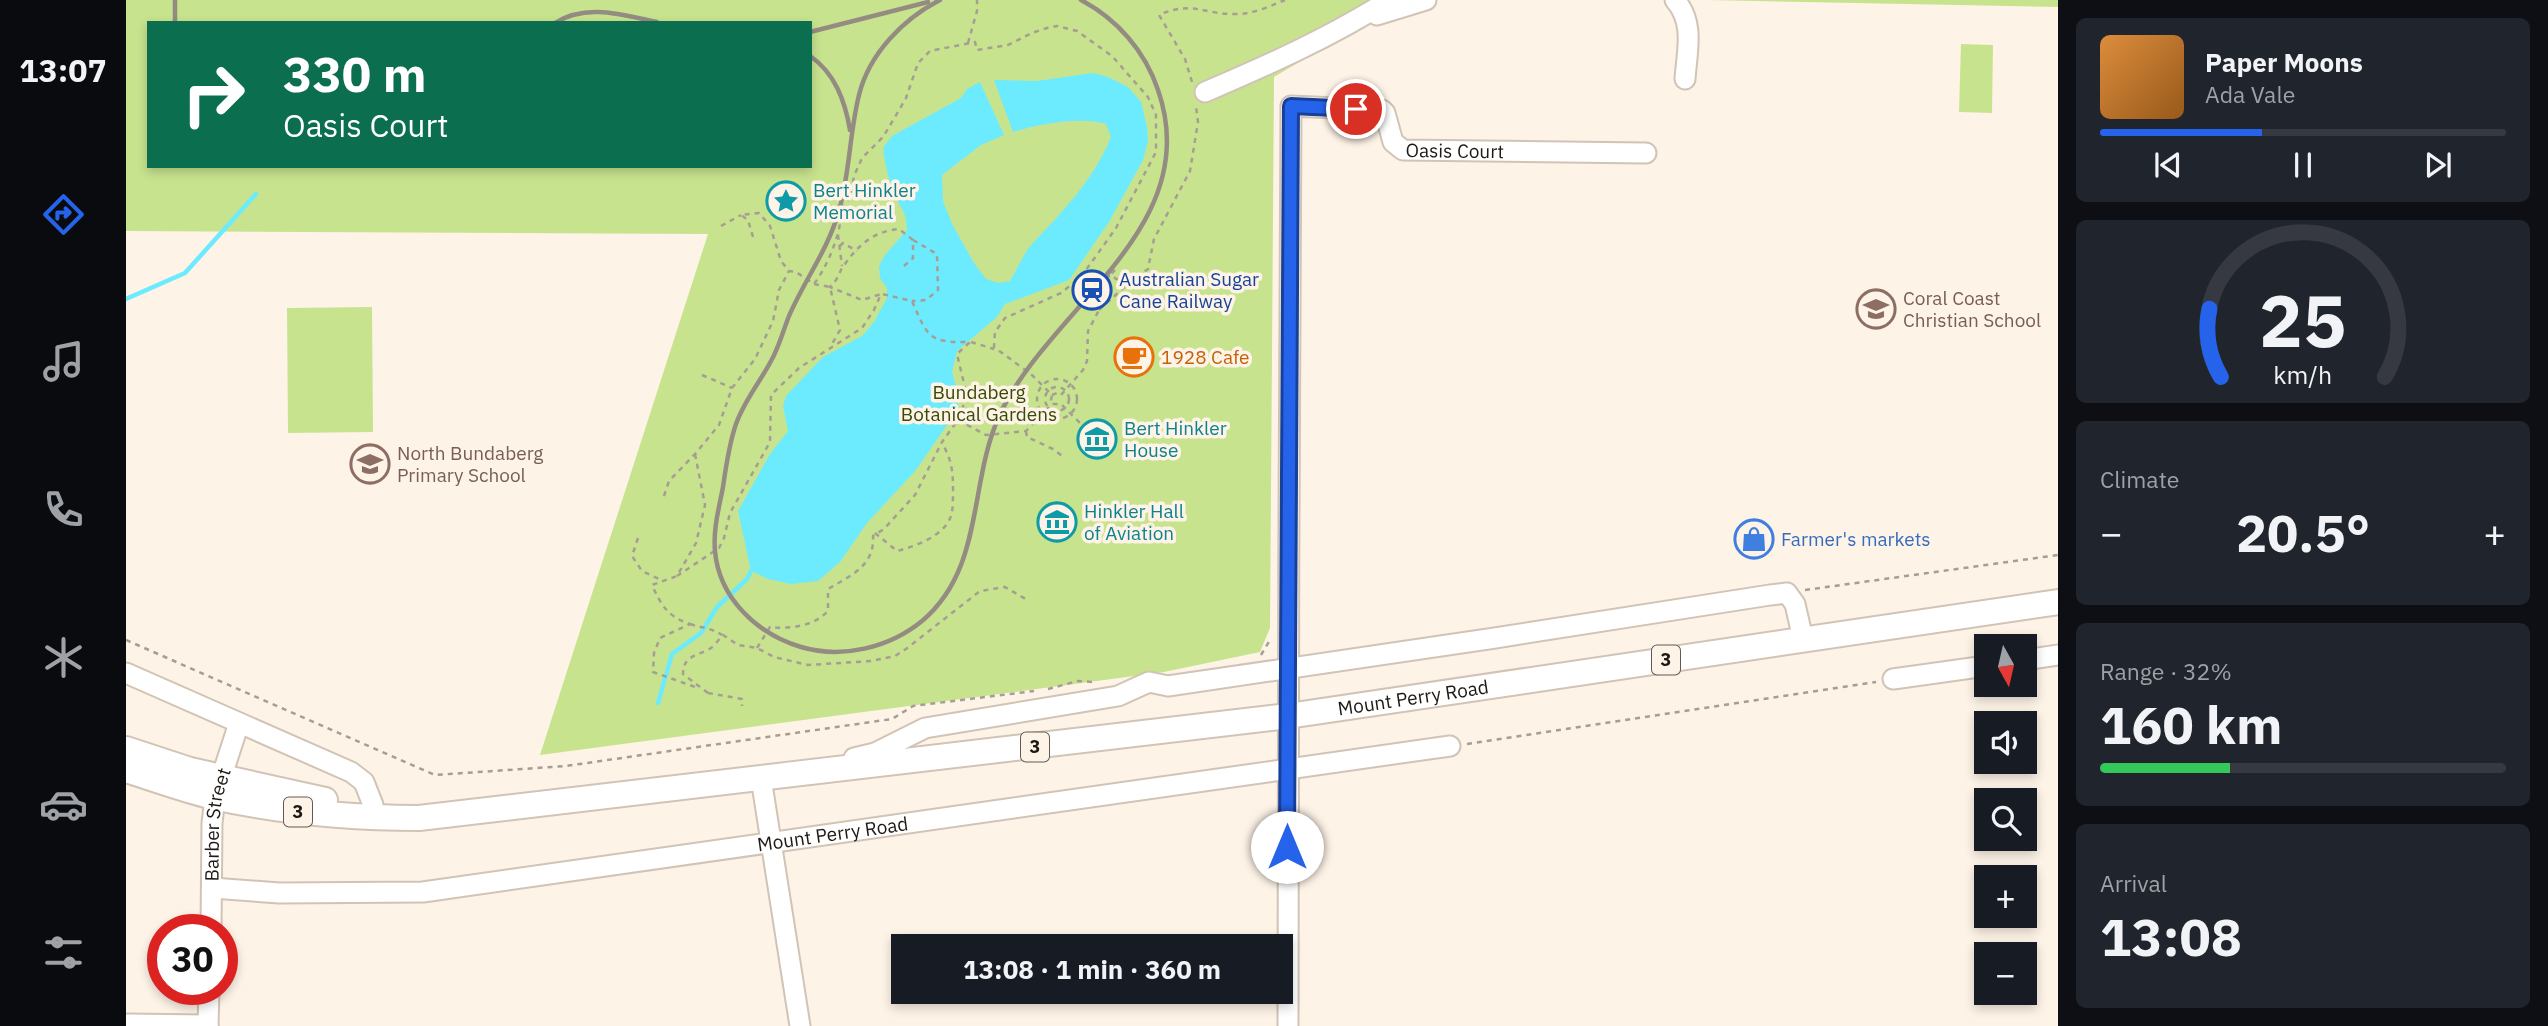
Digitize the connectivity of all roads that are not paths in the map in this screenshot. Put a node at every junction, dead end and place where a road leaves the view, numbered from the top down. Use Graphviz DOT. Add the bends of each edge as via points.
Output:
graph roads {
  1 [pos="1389,0"];
  2 [pos="1426,0"];
  3 [pos="1675,0"];
  4 [pos="1356,21"];
  5 [pos="1685,79"];
  6 [pos="1199,95"];
  7 [pos="1651,153"];
  8 [pos="2053,602"];
  9 [pos="1803,639"];
  10 [pos="2058,655"];
  11 [pos="2037,658"];
  12 [pos="1290,668"];
  13 [pos="1974,668"];
  14 [pos="126,673"];
  15 [pos="1893,679"];
  16 [pos="1287,716"];
  17 [pos="239,723"];
  18 [pos="1450,746"];
  19 [pos="126,749"];
  20 [pos="126,770"];
  21 [pos="1287,771"];
  22 [pos="772,777"];
  23 [pos="219,787"];
  24 [pos="373,805"];
  25 [pos="473,811"];
  26 [pos="772,842"];
  27 [pos="212,888"];
  28 [pos="211,914"];
  29 [pos="209,1005"];
  30 [pos="126,1024"];
  31 [pos="208,1026"];
  32 [pos="800,1026"];
  33 [pos="1288,1026"];
  1 -- 4 [label="street"];
  2 -- 4 [label="street"];
  3 -- 5 [label="street" via="1689,26"];
  4 -- 6 [label="street"];
  7 -- 12 [label="street, Oasis Court" via="1404,150 1393,142 1382,110 1291,106"];
  8 -- 9 [label="main road, Mount Perry Road / 3"];
  9 -- 12 [label="street, Mount Perry Road" via="1787,593"];
  9 -- 16 [label="main road, Mount Perry Road / 3"];
  10 -- 11 [label="street"];
  12 -- 16 [label="street"];
  12 -- 22 [label="street, Mount Perry Road" via="1167,686 1149,682 1118,696 925,728 875,753"];
  13 -- 15 [label="street"];
  14 -- 17 [label="street"];
  16 -- 21 [label="street"];
  16 -- 22 [label="main road, Mount Perry Road / 3"];
  17 -- 23 [label="street, Barber Street"];
  17 -- 24 [label="street" via="351,772 364,782"];
  18 -- 21 [label="street, Mount Perry Road"];
  19 -- 23 [label="main road, Mount Perry Road / 3" via="190,770"];
  20 -- 23 [label="main road, Mount Perry Road / 3"];
  21 -- 26 [label="street, Mount Perry Road"];
  21 -- 33 [label="street"];
  22 -- 25 [label="main road, Mount Perry Road / 3"];
  22 -- 26 [label="street"];
  23 -- 24 [label="main road, Mount Perry Road / 3"];
  23 -- 25 [label="main road, Mount Perry Road / 3" via="281,810 419,818"];
  23 -- 27 [label="street, Barber Street" via="212,823"];
  24 -- 25 [label="main road, Mount Perry Road / 3"];
  26 -- 27 [label="street, Mount Perry Road" via="423,892 279,893"];
  26 -- 32 [label="street"];
  27 -- 28 [label="street, Barber Street"];
  29 -- 31 [label="street"];
  30 -- 31 [label="street"];
}
